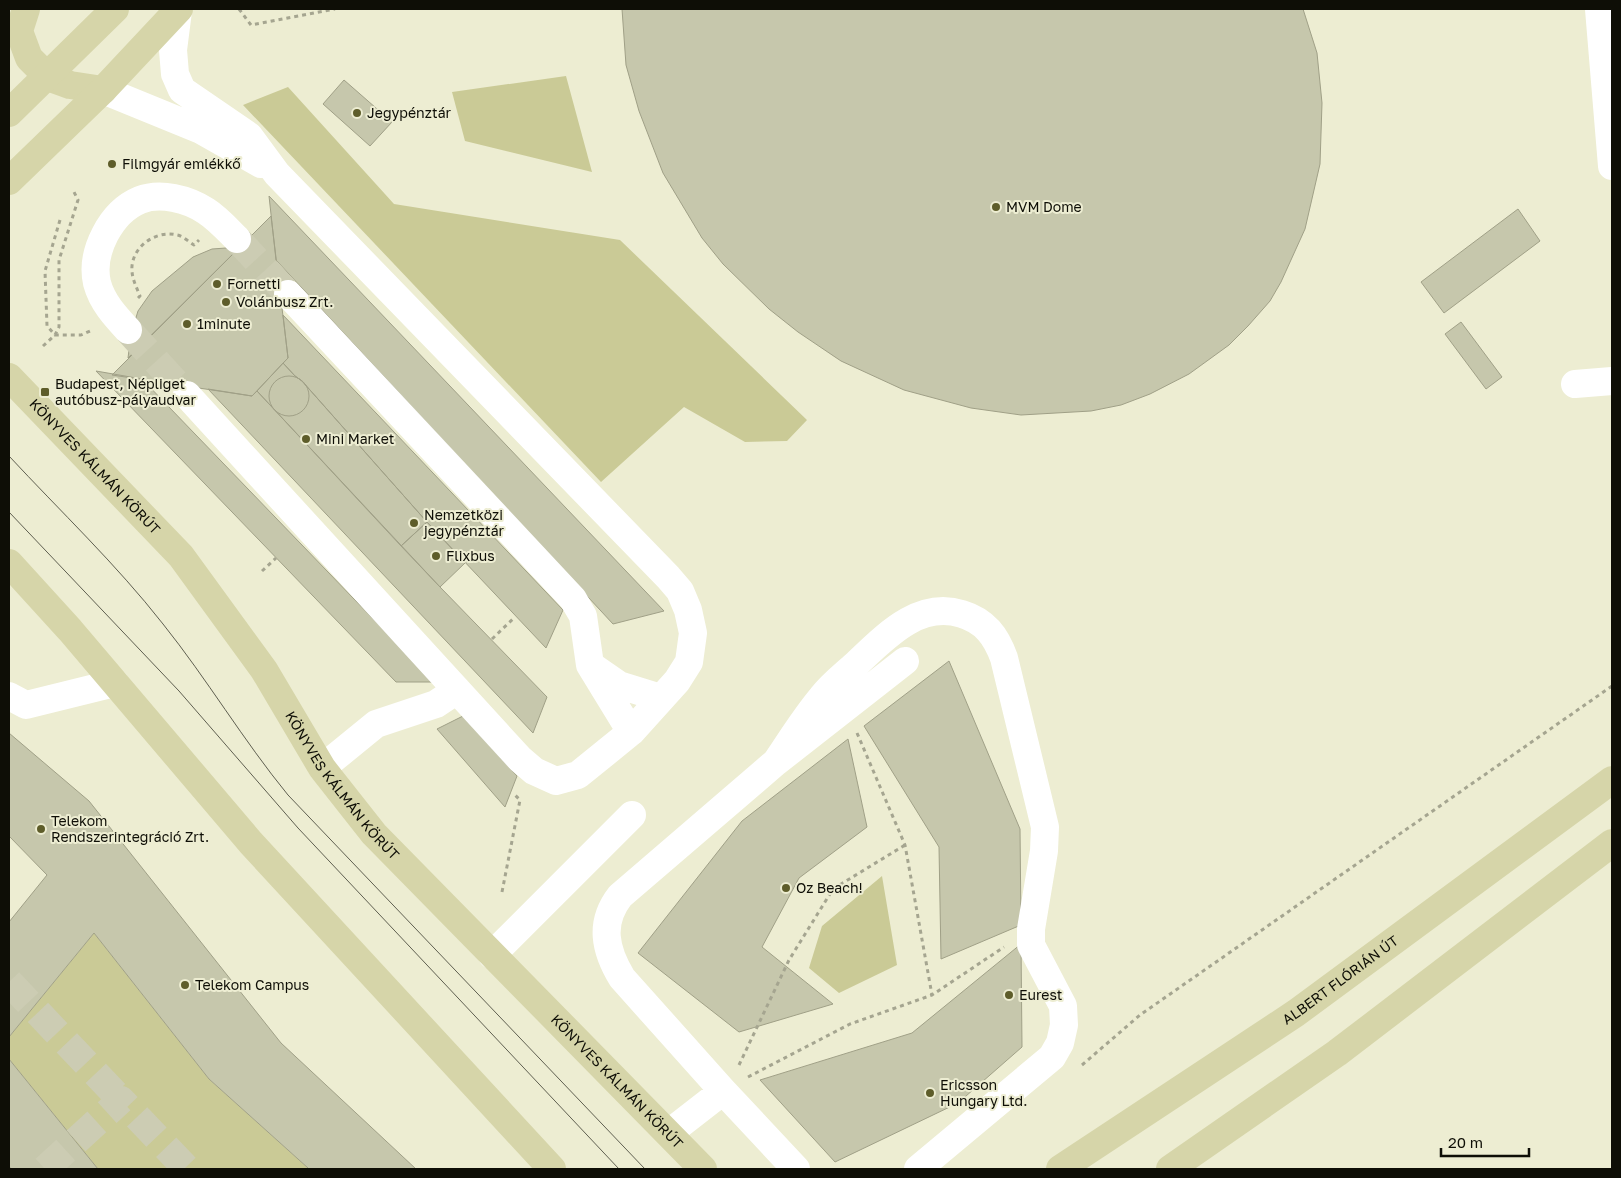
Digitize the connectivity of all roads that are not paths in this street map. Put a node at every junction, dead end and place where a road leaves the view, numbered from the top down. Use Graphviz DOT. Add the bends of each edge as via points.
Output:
graph roads {
  1 [pos="26,9"];
  2 [pos="115,9"];
  3 [pos="178,9"];
  4 [pos="1599,9"];
  5 [pos="9,26"];
  6 [pos="103,90"];
  7 [pos="9,114"];
  8 [pos="1612,166"];
  9 [pos="277,174"];
  10 [pos="9,181"];
  11 [pos="237,239"];
  12 [pos="288,294"];
  13 [pos="128,330"];
  14 [pos="9,377"];
  15 [pos="1612,381"];
  16 [pos="1575,384"];
  17 [pos="187,395"];
  18 [pos="9,562"];
  19 [pos="906,661"];
  20 [pos="590,665"];
  21 [pos="114,683"];
  22 [pos="457,690"];
  23 [pos="9,696"];
  24 [pos="661,698"];
  25 [pos="631,732"];
  26 [pos="776,762"];
  27 [pos="322,768"];
  28 [pos="1612,780"];
  29 [pos="632,815"];
  30 [pos="1612,844"];
  31 [pos="492,955"];
  32 [pos="726,1089"];
  33 [pos="669,1133"];
  34 [pos="552,1169"];
  35 [pos="703,1169"];
  36 [pos="796,1169"];
  37 [pos="918,1169"];
  38 [pos="1060,1169"];
  39 [pos="1170,1169"];
  1 -- 5 [label="main road"];
  1 -- 6 [label="main road" via="19,31 29,58 48,77 70,85"];
  2 -- 7 [label="main road"];
  3 -- 6 [label="main road"];
  3 -- 9 [label="street" via="172,50 175,74 182,90 249,136"];
  4 -- 8 [label="street"];
  6 -- 9 [label="street" via="201,130"];
  6 -- 10 [label="main road"];
  9 -- 24 [label="street" via="680,591 693,633 689,662"];
  11 -- 13 [label="street" via="205,210 184,201 162,196 140,200 124,210 108,228 99,249 97,281 103,300"];
  12 -- 20 [label="street" via="573,599 583,616"];
  14 -- 27 [label="main road, KÖNYVES KÁLMÁN KÖRÚT" via="181,556 264,670"];
  15 -- 16 [label="street"];
  17 -- 22 [label="street"];
  18 -- 21 [label="main road"];
  19 -- 26 [label="street"];
  20 -- 24 [label="street" via="619,685"];
  20 -- 25 [label="street"];
  21 -- 23 [label="street" via="26,705"];
  21 -- 34 [label="main road" via="250,843"];
  22 -- 25 [label="street" via="520,759 534,771 556,781 578,775"];
  22 -- 27 [label="street" via="436,704 376,724"];
  24 -- 25 [label="street"];
  26 -- 32 [label="street" via="620,896 611,908 606,926 612,962 622,978"];
  26 -- 37 [label="street" via="823,695 893,629 927,613 942,611 975,618 998,640 1045,826 1031,928 1034,952 1063,1006 1064,1025 1052,1058"];
  27 -- 31 [label="main road, KÖNYVES KÁLMÁN KÖRÚT" via="374,834"];
  28 -- 38 [label="main road, ALBERT FLÓRIÁN ÚT" via="1296,1013"];
  29 -- 31 [label="street"];
  30 -- 39 [label="main road" via="1337,1053"];
  31 -- 33 [label="main road, KÖNYVES KÁLMÁN KÖRÚT"];
  32 -- 33 [label="street"];
  32 -- 36 [label="street"];
  33 -- 35 [label="main road, KÖNYVES KÁLMÁN KÖRÚT"];
}
